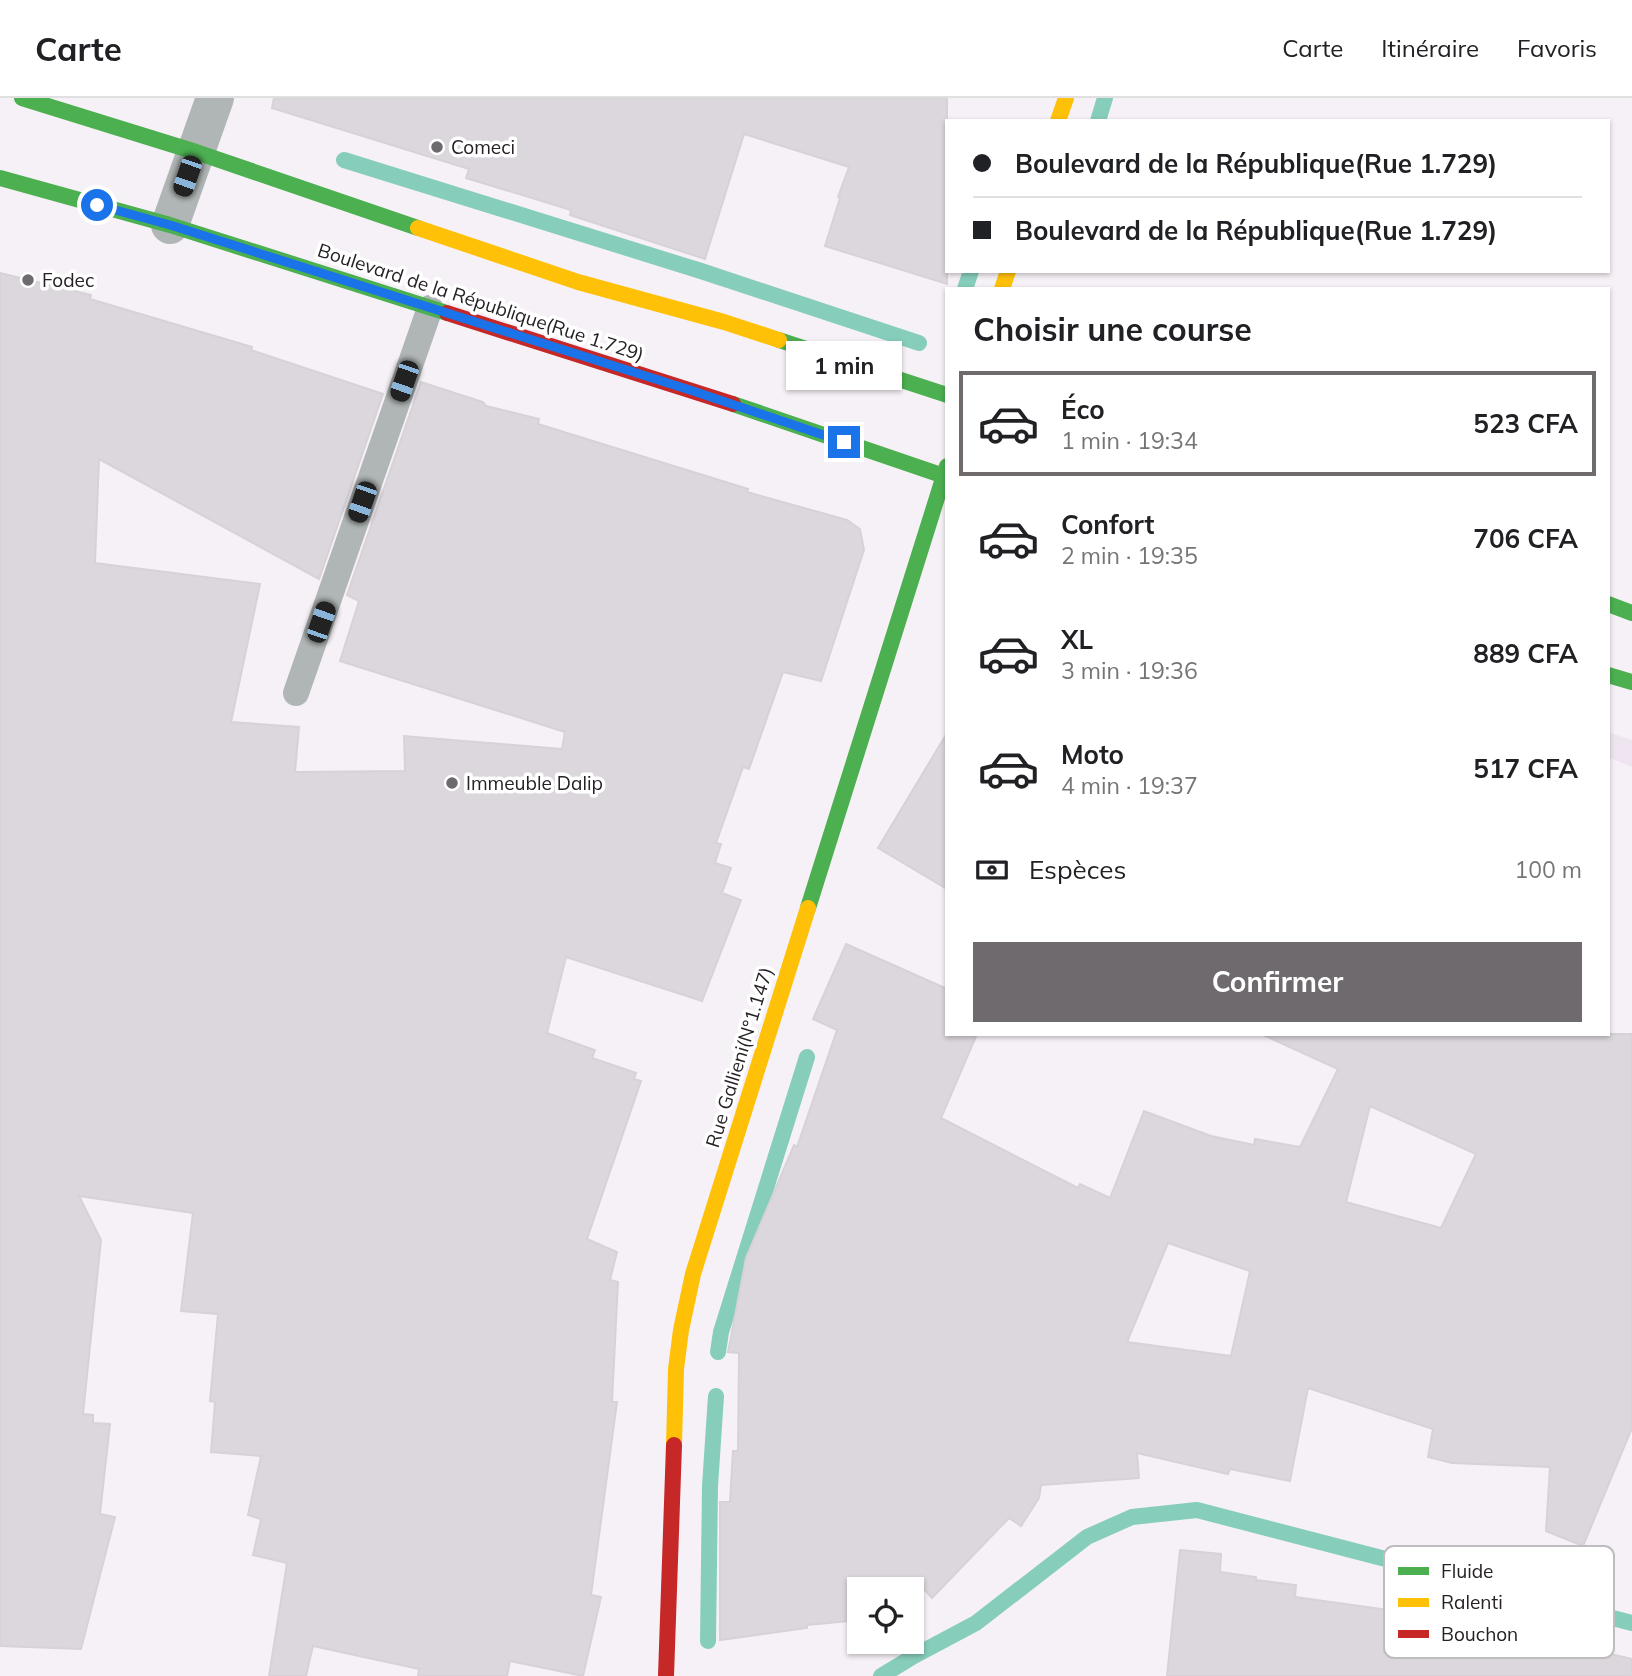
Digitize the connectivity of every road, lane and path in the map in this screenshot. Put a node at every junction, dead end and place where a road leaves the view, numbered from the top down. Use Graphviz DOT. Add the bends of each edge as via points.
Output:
graph roads {
  1 [pos="22,98"];
  2 [pos="215,98"];
  3 [pos="1066,98"];
  4 [pos="1059,119"];
  5 [pos="196,152"];
  6 [pos="0,178"];
  7 [pos="170,225"];
  8 [pos="430,308"];
  9 [pos="945,394"];
  10 [pos="945,473"];
  11 [pos="945,476"];
  12 [pos="1610,605"];
  13 [pos="1632,613"];
  14 [pos="1610,676"];
  15 [pos="1632,682"];
  16 [pos="296,693"];
  17 [pos="666,1676"];
  1 -- 5 [label="main road"];
  2 -- 5 [label="street"];
  3 -- 4 [label="main road"];
  5 -- 7 [label="street"];
  5 -- 9 [label="main road" via="578,282 724,322"];
  6 -- 7 [label="main road, Boulevard de la République(Rue 1.729)"];
  7 -- 8 [label="main road, Boulevard de la République(Rue 1.729)"];
  8 -- 10 [label="main road, Boulevard de la République(Rue 1.729)"];
  8 -- 16 [label="lane"];
  11 -- 17 [label="main road, Rue Gallieni(N°1.147)" via="693,1275 676,1369"];
  12 -- 13 [label="main road"];
  14 -- 15 [label="main road"];
}
